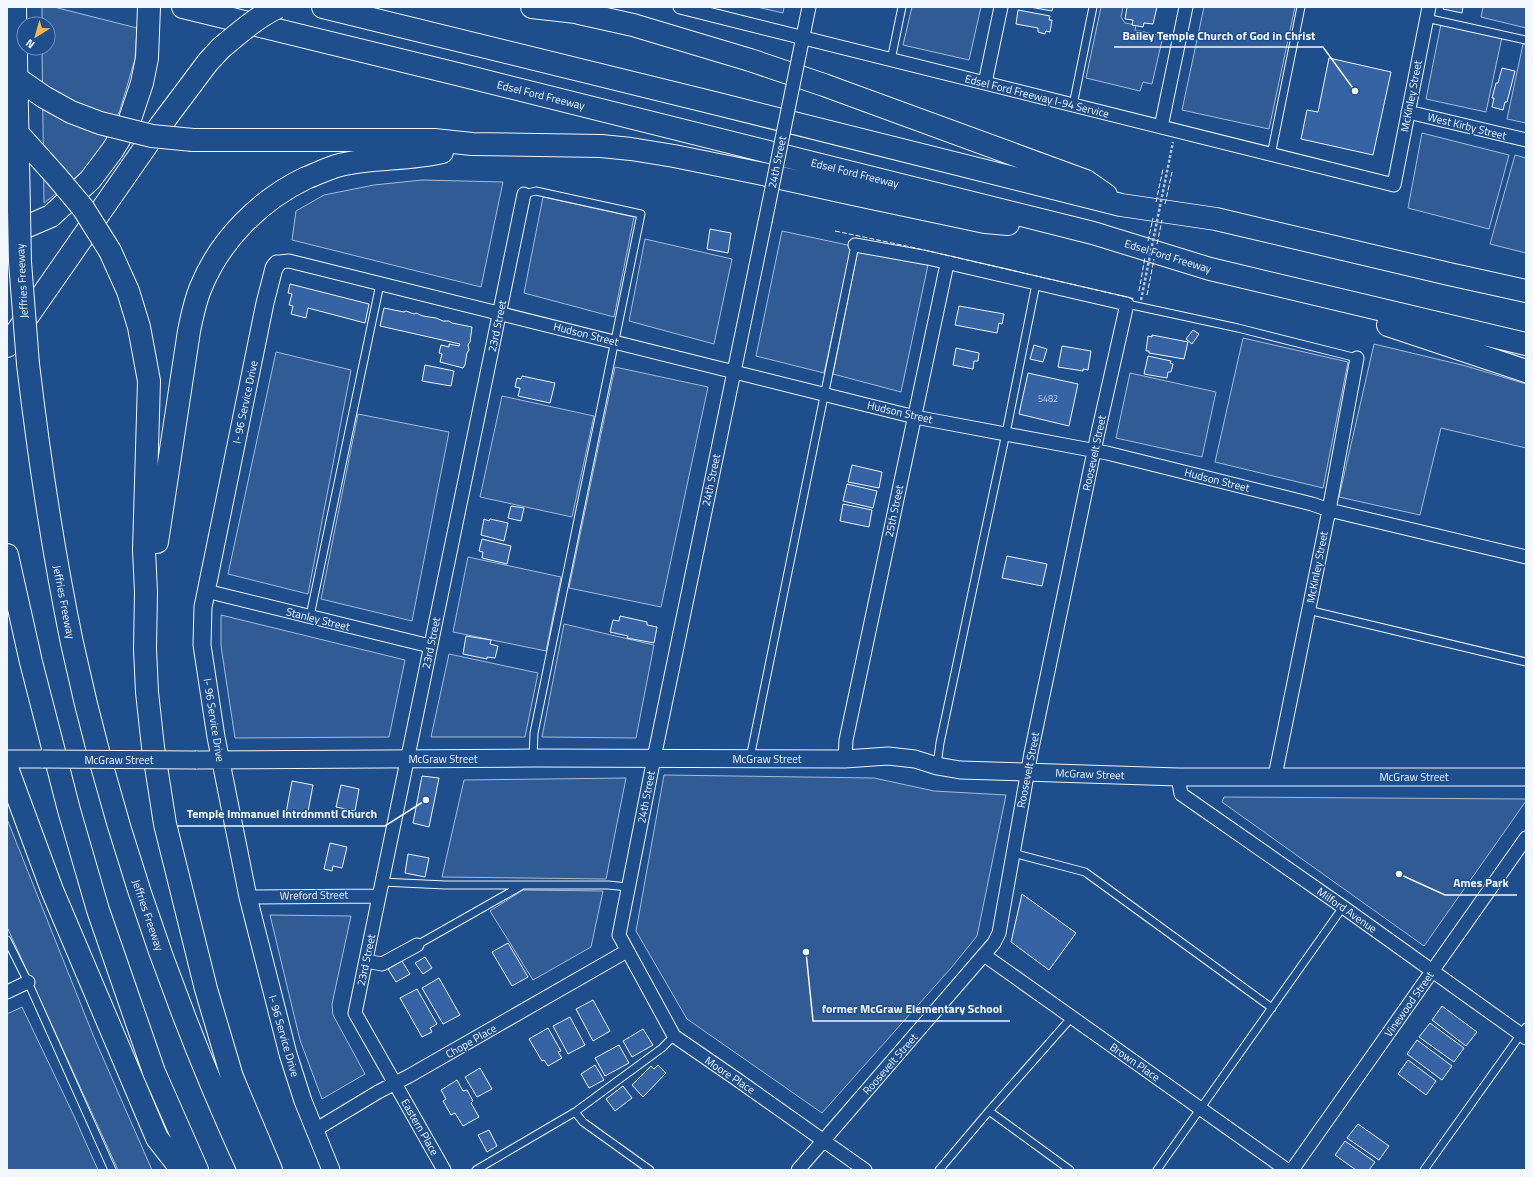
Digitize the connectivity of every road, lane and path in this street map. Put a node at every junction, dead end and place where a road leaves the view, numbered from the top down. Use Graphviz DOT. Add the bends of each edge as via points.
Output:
graph roads {
  1 [pos="15,7"];
  2 [pos="149,7"];
  3 [pos="183,7"];
  4 [pos="278,7"];
  5 [pos="323,7"];
  6 [pos="532,7"];
  7 [pos="683,7"];
  8 [pos="809,7"];
  9 [pos="902,7"];
  10 [pos="1001,7"];
  11 [pos="1093,7"];
  12 [pos="1186,7"];
  13 [pos="1301,7"];
  14 [pos="571,10"];
  15 [pos="1428,12"];
  16 [pos="803,38"];
  17 [pos="1526,40"];
  18 [pos="891,60"];
  19 [pos="7,72"];
  20 [pos="985,83"];
  21 [pos="1073,105"];
  22 [pos="1408,112"];
  23 [pos="7,121"];
  24 [pos="1161,127"];
  25 [pos="1526,140"];
  26 [pos="1173,142"];
  27 [pos="472,144"];
  28 [pos="1271,155"];
  29 [pos="1394,185"];
  30 [pos="524,194"];
  31 [pos="1121,205"];
  32 [pos="1093,233"];
  33 [pos="7,235"];
  34 [pos="855,245"];
  35 [pos="277,264"];
  36 [pos="947,264"];
  37 [pos="1210,269"];
  38 [pos="1449,274"];
  39 [pos="1526,276"];
  40 [pos="380,284"];
  41 [pos="1036,284"];
  42 [pos="1526,290"];
  43 [pos="1141,300"];
  44 [pos="1126,304"];
  45 [pos="499,313"];
  46 [pos="615,342"];
  47 [pos="1526,344"];
  48 [pos="7,346"];
  49 [pos="1357,358"];
  50 [pos="1526,371"];
  51 [pos="734,372"];
  52 [pos="825,394"];
  53 [pos="916,417"];
  54 [pos="1006,433"];
  55 [pos="1094,450"];
  56 [pos="1329,510"];
  57 [pos="7,555"];
  58 [pos="1526,557"];
  59 [pos="206,591"];
  60 [pos="146,592"];
  61 [pos="1308,610"];
  62 [pos="310,616"];
  63 [pos="430,646"];
  64 [pos="1526,662"];
  65 [pos="533,758"];
  66 [pos="654,758"];
  67 [pos="750,758"];
  68 [pos="7,759"];
  69 [pos="407,759"];
  70 [pos="845,759"];
  71 [pos="220,760"];
  72 [pos="937,766"];
  73 [pos="7,768"];
  74 [pos="1028,771"];
  75 [pos="1275,776"];
  76 [pos="1178,777"];
  77 [pos="1526,777"];
  78 [pos="1526,838"];
  79 [pos="1013,853"];
  80 [pos="382,882"];
  81 [pos="523,886"];
  82 [pos="628,887"];
  83 [pos="379,896"];
  84 [pos="248,897"];
  85 [pos="1343,907"];
  86 [pos="7,940"];
  87 [pos="417,945"];
  88 [pos="627,951"];
  89 [pos="984,955"];
  90 [pos="366,961"];
  91 [pos="1432,970"];
  92 [pos="28,982"];
  93 [pos="7,992"];
  94 [pos="1272,1008"];
  95 [pos="1072,1017"];
  96 [pos="1524,1033"];
  97 [pos="674,1036"];
  98 [pos="395,1083"];
  99 [pos="1201,1109"];
  100 [pos="989,1111"];
  101 [pos="576,1112"];
  102 [pos="315,1130"];
  103 [pos="823,1140"];
  104 [pos="112,1170"];
  105 [pos="182,1170"];
  106 [pos="197,1170"];
  107 [pos="249,1170"];
  108 [pos="271,1170"];
  109 [pos="331,1170"];
  110 [pos="444,1170"];
  111 [pos="476,1170"];
  112 [pos="650,1170"];
  113 [pos="798,1170"];
  114 [pos="865,1170"];
  115 [pos="939,1170"];
  116 [pos="1070,1170"];
  117 [pos="1158,1170"];
  118 [pos="1287,1170"];
  119 [pos="1292,1170"];
  120 [pos="1424,1170"];
  1 -- 107 [label="highway, Jeffries Freeway, bridge" via="20,262 28,364 39,455 72,644 119,827 152,930 196,1045"];
  2 -- 33 [label="highway" via="147,58 142,83 128,125 112,151 90,180 51,216"];
  3 -- 32 [label="highway, Edsel Ford Freeway"];
  4 -- 48 [label="highway, bridge" via="246,27 208,62 160,126"];
  5 -- 31 [label="highway"];
  6 -- 14 [label="highway"];
  7 -- 16 [label="street, Edsel Ford Freeway I-94 Service"];
  8 -- 16 [label="street, 24th Street"];
  9 -- 18 [label="lane"];
  10 -- 20 [label="street"];
  11 -- 21 [label="lane"];
  12 -- 24 [label="street"];
  13 -- 28 [label="lane"];
  14 -- 31 [label="highway" via="633,25 824,85 1086,181"];
  15 -- 17 [label="lane"];
  15 -- 22 [label="street, McKinley Street"];
  16 -- 18 [label="street, Edsel Ford Freeway I-94 Service"];
  16 -- 51 [label="street, 24th Street, bridge"];
  18 -- 20 [label="street, Edsel Ford Freeway I-94 Service"];
  19 -- 27 [label="highway, bridge" via="71,112 100,123 152,136 193,140 434,140"];
  20 -- 21 [label="street, Edsel Ford Freeway I-94 Service"];
  21 -- 24 [label="street, Edsel Ford Freeway I-94 Service"];
  22 -- 25 [label="street, West Kirby Street"];
  22 -- 29 [label="street, McKinley Street"];
  23 -- 60 [label="highway, bridge" via="83,208 110,250 128,291 139,327 149,381 144,550"];
  24 -- 28 [label="street, Edsel Ford Freeway I-94 Service"];
  26 -- 43 [label="path, bridge"];
  27 -- 32 [label="highway" via="601,146 631,149 758,173 985,222"];
  27 -- 60 [label="highway" via="430,154 338,165 288,186 245,221 219,254 201,288 193,310 156,552"];
  28 -- 29 [label="street, Edsel Ford Freeway I-94 Service"];
  30 -- 45 [label="street, 23rd Street"];
  30 -- 46 [label="lane" via="536,191 641,214"];
  31 -- 38 [label="highway" via="1216,220"];
  32 -- 37 [label="highway, Edsel Ford Freeway"];
  34 -- 36 [label="street" via="928,258"];
  34 -- 52 [label="lane"];
  35 -- 40 [label="street, Hudson Street" via="289,261"];
  35 -- 59 [label="street, I- 96 Service Drive" via="265,303"];
  36 -- 41 [label="street"];
  36 -- 53 [label="street, 25th Street"];
  37 -- 47 [label="highway, Edsel Ford Freeway"];
  37 -- 50 [label="highway" via="1344,310"];
  38 -- 39 [label="highway"];
  38 -- 42 [label="highway"];
  40 -- 45 [label="street, Hudson Street"];
  40 -- 62 [label="lane"];
  41 -- 44 [label="street"];
  41 -- 54 [label="lane"];
  44 -- 49 [label="lane" via="1238,328"];
  44 -- 55 [label="street, Roosevelt Street"];
  45 -- 46 [label="street, Hudson Street"];
  45 -- 63 [label="street, 23rd Street"];
  46 -- 51 [label="street, Hudson Street"];
  46 -- 65 [label="lane" via="534,732"];
  49 -- 56 [label="street, McKinley Street"];
  51 -- 52 [label="street, Hudson Street"];
  51 -- 66 [label="street, 24th Street"];
  52 -- 53 [label="street, Hudson Street"];
  52 -- 67 [label="lane"];
  53 -- 54 [label="street, Hudson Street"];
  53 -- 70 [label="street, 25th Street" via="910,433 846,740"];
  54 -- 55 [label="street, Hudson Street"];
  54 -- 72 [label="lane"];
  55 -- 56 [label="street, Hudson Street"];
  55 -- 74 [label="street, Roosevelt Street"];
  56 -- 58 [label="street, Hudson Street"];
  56 -- 61 [label="street, McKinley Street"];
  57 -- 106 [label="highway" via="31,662 98,910 154,1072"];
  59 -- 62 [label="street, Stanley Street"];
  59 -- 71 [label="street, I- 96 Service Drive" via="202,645"];
  60 -- 108 [label="highway" via="147,692 165,824 206,989 232,1077"];
  61 -- 64 [label="lane"];
  61 -- 75 [label="street, McKinley Street"];
  62 -- 63 [label="street, Stanley Street"];
  63 -- 69 [label="street, 23rd Street"];
  65 -- 66 [label="street, McGraw Street"];
  65 -- 69 [label="street, McGraw Street"];
  66 -- 67 [label="street, McGraw Street"];
  66 -- 82 [label="street, 24th Street"];
  67 -- 70 [label="street, McGraw Street"];
  68 -- 71 [label="street, McGraw Street, bridge"];
  69 -- 71 [label="street, McGraw Street"];
  69 -- 80 [label="street, 23rd Street"];
  70 -- 72 [label="street, McGraw Street" via="888,756 915,759"];
  71 -- 84 [label="street, I- 96 Service Drive"];
  72 -- 74 [label="street, McGraw Street" via="960,770"];
  73 -- 105 [label="highway" via="52,890 157,1138"];
  74 -- 76 [label="street, McGraw Street"];
  74 -- 79 [label="street, Roosevelt Street"];
  75 -- 76 [label="street, McGraw Street"];
  75 -- 77 [label="street, McGraw Street"];
  76 -- 85 [label="street, Milford Avenue" via="1181,794"];
  78 -- 91 [label="street, Vinewood Street"];
  79 -- 89 [label="street, Roosevelt Street" via="999,934"];
  79 -- 94 [label="lane" via="1085,872"];
  80 -- 81 [label="lane"];
  80 -- 83 [label="street, 23rd Street"];
  81 -- 82 [label="lane"];
  81 -- 87 [label="lane"];
  82 -- 88 [label="street, 24th Street" via="619,934"];
  83 -- 84 [label="street, Wreford Street"];
  83 -- 90 [label="street, 23rd Street"];
  84 -- 102 [label="street, I- 96 Service Drive" via="288,1054"];
  85 -- 91 [label="street, Milford Avenue"];
  85 -- 94 [label="lane"];
  86 -- 92 [label="lane"];
  87 -- 90 [label="street" via="382,964"];
  88 -- 97 [label="street, Moore Place"];
  88 -- 98 [label="street, Chope Place"];
  89 -- 95 [label="street, Brown Place"];
  89 -- 103 [label="street, Roosevelt Street"];
  90 -- 98 [label="street, 23rd Street" via="355,1013"];
  91 -- 96 [label="street, Milford Avenue"];
  91 -- 119 [label="street, Vinewood Street"];
  92 -- 93 [label="street"];
  92 -- 104 [label="lane"];
  94 -- 99 [label="lane"];
  95 -- 99 [label="street, Brown Place"];
  95 -- 100 [label="lane"];
  96 -- 120 [label="lane"];
  97 -- 101 [label="lane" via="662,1048"];
  97 -- 103 [label="street, Moore Place"];
  98 -- 102 [label="street, Chope Place"];
  98 -- 110 [label="street, Eastern Place"];
  99 -- 117 [label="lane"];
  99 -- 118 [label="street, Brown Place"];
  100 -- 115 [label="lane"];
  100 -- 116 [label="lane"];
  101 -- 111 [label="lane"];
  101 -- 112 [label="lane" via="583,1122"];
  102 -- 109 [label="street, I- 96 Service Drive"];
  103 -- 113 [label="street, Roosevelt Street"];
  103 -- 114 [label="street, Moore Place"];
}
